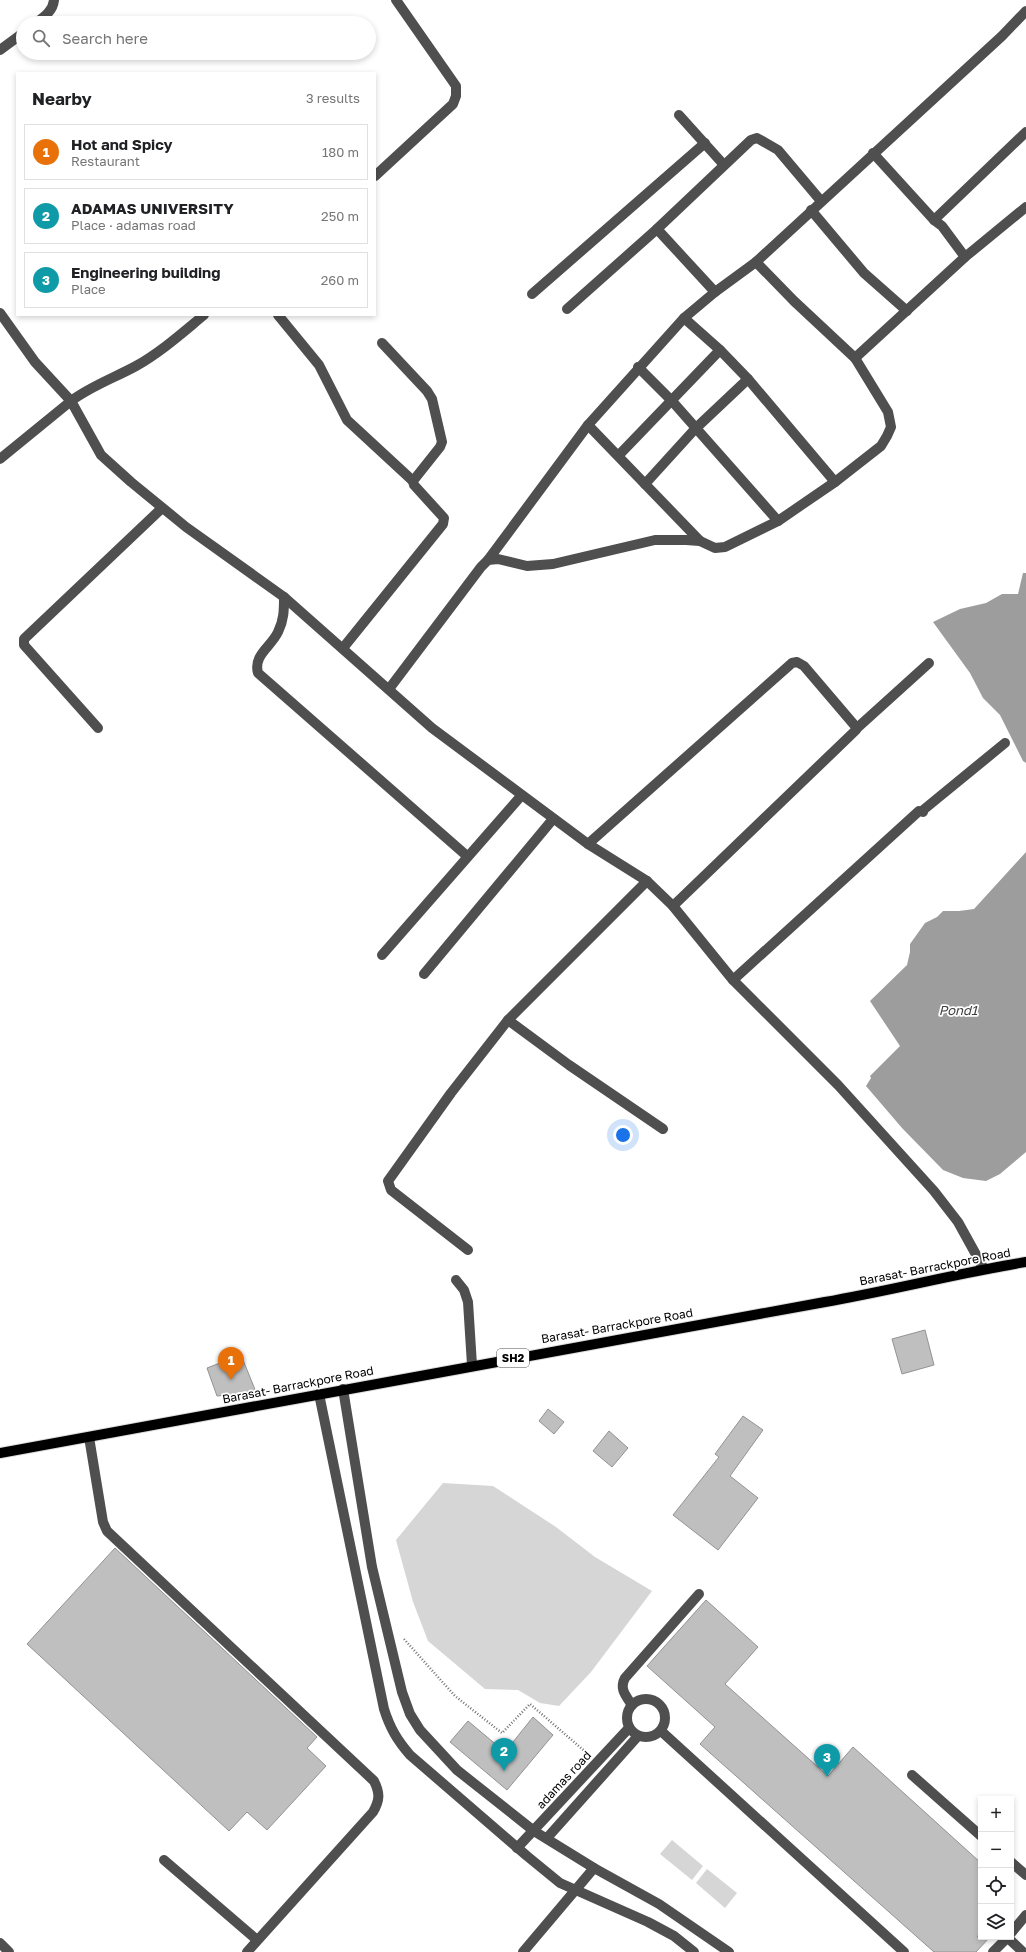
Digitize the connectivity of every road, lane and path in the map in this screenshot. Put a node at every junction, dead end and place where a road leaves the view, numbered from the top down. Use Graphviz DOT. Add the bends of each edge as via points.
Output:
graph roads {
  1 [pos="54,0"];
  2 [pos="396,0"];
  3 [pos="1026,11"];
  4 [pos="45,16"];
  5 [pos="16,38"];
  6 [pos="0,50"];
  7 [pos="679,115"];
  8 [pos="1026,132"];
  9 [pos="705,143"];
  10 [pos="873,153"];
  11 [pos="724,165"];
  12 [pos="376,175"];
  13 [pos="821,201"];
  14 [pos="1026,207"];
  15 [pos="811,210"];
  16 [pos="934,220"];
  17 [pos="657,229"];
  18 [pos="965,257"];
  19 [pos="756,262"];
  20 [pos="715,292"];
  21 [pos="532,294"];
  22 [pos="567,309"];
  23 [pos="907,311"];
  24 [pos="0,313"];
  25 [pos="203,316"];
  26 [pos="279,316"];
  27 [pos="684,318"];
  28 [pos="382,343"];
  29 [pos="720,350"];
  30 [pos="855,358"];
  31 [pos="638,367"];
  32 [pos="748,379"];
  33 [pos="71,401"];
  34 [pos="672,401"];
  35 [pos="588,425"];
  36 [pos="695,430"];
  37 [pos="619,455"];
  38 [pos="0,459"];
  39 [pos="413,481"];
  40 [pos="835,482"];
  41 [pos="645,484"];
  42 [pos="162,508"];
  43 [pos="778,521"];
  44 [pos="700,541"];
  45 [pos="488,560"];
  46 [pos="284,597"];
  47 [pos="343,648"];
  48 [pos="930,663"];
  49 [pos="388,689"];
  50 [pos="98,728"];
  51 [pos="856,729"];
  52 [pos="1005,743"];
  53 [pos="521,796"];
  54 [pos="553,819"];
  55 [pos="588,844"];
  56 [pos="467,856"];
  57 [pos="647,881"];
  58 [pos="673,906"];
  59 [pos="382,955"];
  60 [pos="424,974"];
  61 [pos="732,980"];
  62 [pos="508,1020"];
  63 [pos="664,1129"];
  64 [pos="468,1250"];
  65 [pos="1026,1262"];
  66 [pos="984,1269"];
  67 [pos="456,1280"];
  68 [pos="472,1365"];
  69 [pos="343,1389"];
  70 [pos="319,1394"];
  71 [pos="89,1437"];
  72 [pos="0,1453"];
  73 [pos="699,1594"];
  74 [pos="385,1618"];
  75 [pos="632,1705"];
  76 [pos="629,1728"];
  77 [pos="661,1731"];
  78 [pos="638,1736"];
  79 [pos="590,1755"];
  80 [pos="912,1775"];
  81 [pos="534,1831"];
  82 [pos="978,1833"];
  83 [pos="547,1838"];
  84 [pos="517,1848"];
  85 [pos="164,1860"];
  86 [pos="1014,1865"];
  87 [pos="594,1868"];
  88 [pos="1026,1875"];
  89 [pos="576,1889"];
  90 [pos="1026,1915"];
  91 [pos="1014,1929"];
  92 [pos="257,1940"];
  93 [pos="1005,1940"];
  94 [pos="1011,1940"];
  95 [pos="0,1943"];
  96 [pos="9,1952"];
  97 [pos="247,1952"];
  98 [pos="523,1952"];
  99 [pos="694,1952"];
  100 [pos="729,1952"];
  101 [pos="904,1952"];
  102 [pos="993,1952"];
  103 [pos="1023,1952"];
  1 -- 4 [label="street" via="54,6"];
  2 -- 12 [label="street" via="456,86 456,96 453,104"];
  3 -- 10 [label="street"];
  5 -- 6 [label="street"];
  7 -- 9 [label="street"];
  8 -- 16 [label="street"];
  9 -- 11 [label="street"];
  9 -- 21 [label="street"];
  10 -- 13 [label="street"];
  10 -- 16 [label="street"];
  11 -- 13 [label="street" via="751,140 757,138 778,150"];
  11 -- 17 [label="street"];
  13 -- 15 [label="street"];
  14 -- 18 [label="street"];
  15 -- 19 [label="street"];
  15 -- 23 [label="street" via="864,273"];
  16 -- 18 [label="street" via="942,226"];
  17 -- 20 [label="street"];
  17 -- 22 [label="street"];
  18 -- 23 [label="street"];
  19 -- 20 [label="street"];
  19 -- 30 [label="street"];
  20 -- 27 [label="street"];
  23 -- 30 [label="street"];
  24 -- 33 [label="street" via="34,362"];
  25 -- 33 [label="street" via="135,367 86,390"];
  26 -- 39 [label="street" via="319,365 350,424"];
  27 -- 29 [label="street"];
  27 -- 31 [label="street"];
  28 -- 39 [label="street" via="427,391 432,399 441,436 440,447"];
  29 -- 32 [label="street"];
  29 -- 34 [label="street"];
  30 -- 40 [label="street" via="888,412 891,427 881,446"];
  31 -- 34 [label="street"];
  31 -- 35 [label="street"];
  32 -- 36 [label="street"];
  32 -- 40 [label="street"];
  33 -- 38 [label="street"];
  33 -- 42 [label="street" via="101,455"];
  34 -- 36 [label="street"];
  34 -- 37 [label="street"];
  35 -- 37 [label="street"];
  35 -- 45 [label="street"];
  36 -- 41 [label="street"];
  36 -- 43 [label="street"];
  37 -- 41 [label="street"];
  39 -- 47 [label="street" via="444,518 443,524"];
  40 -- 43 [label="street"];
  41 -- 44 [label="street"];
  42 -- 46 [label="street"];
  42 -- 50 [label="street" via="24,639 24,645"];
  43 -- 44 [label="street" via="725,547 715,548"];
  44 -- 45 [label="street" via="640,543 535,567 498,559"];
  45 -- 49 [label="street"];
  46 -- 47 [label="street"];
  46 -- 56 [label="street" via="283,618 277,634 258,658 258,673"];
  47 -- 49 [label="street"];
  48 -- 51 [label="street"];
  49 -- 53 [label="street" via="432,728"];
  51 -- 55 [label="street" via="804,666 797,662 792,663"];
  51 -- 58 [label="street"];
  52 -- 61 [label="street" via="829,891"];
  53 -- 54 [label="street"];
  53 -- 56 [label="street"];
  54 -- 55 [label="street"];
  54 -- 60 [label="street"];
  55 -- 57 [label="street"];
  56 -- 59 [label="street"];
  57 -- 58 [label="street"];
  57 -- 62 [label="street"];
  58 -- 61 [label="street"];
  61 -- 66 [label="street" via="838,1085 934,1191 958,1222"];
  62 -- 63 [label="street"];
  62 -- 64 [label="street" via="450,1092 388,1182 391,1190"];
  65 -- 66 [label="main road, Barasat- Barrackpore Road / SH2"];
  66 -- 68 [label="main road, Barasat- Barrackpore Road / SH2" via="830,1301"];
  67 -- 68 [label="street" via="464,1290 468,1302"];
  68 -- 69 [label="main road, Barasat- Barrackpore Road / SH2"];
  69 -- 70 [label="main road, Barasat- Barrackpore Road / SH2"];
  69 -- 74 [label="street" via="372,1566"];
  70 -- 71 [label="main road, Barasat- Barrackpore Road / SH2"];
  70 -- 84 [label="street" via="389,1726 410,1755"];
  71 -- 72 [label="main road, Barasat- Barrackpore Road / SH2"];
  71 -- 92 [label="street" via="103,1522 107,1531 374,1781 378,1790 379,1802 373,1812"];
  73 -- 75 [label="street" via="625,1678 622,1690"];
  74 -- 79 [label="path" via="455,1696 502,1733 530,1704"];
  74 -- 81 [label="street" via="402,1692 410,1714 420,1730 457,1770"];
  75 -- 76 [label="street" via="626,1716"];
  75 -- 77 [label="street" via="642,1698 654,1700 664,1708 666,1720"];
  76 -- 78 [label="street"];
  76 -- 81 [label="street, adamas road"];
  77 -- 78 [label="street" via="650,1737"];
  77 -- 101 [label="street"];
  78 -- 83 [label="street"];
  80 -- 82 [label="street"];
  81 -- 83 [label="street"];
  81 -- 84 [label="street, adamas road"];
  83 -- 87 [label="street"];
  84 -- 89 [label="street" via="560,1883"];
  85 -- 92 [label="street"];
  86 -- 88 [label="street"];
  87 -- 89 [label="street"];
  87 -- 100 [label="street" via="659,1904"];
  89 -- 98 [label="street"];
  89 -- 99 [label="street" via="667,1932"];
  90 -- 91 [label="street"];
  92 -- 97 [label="street"];
  93 -- 102 [label="street"];
  94 -- 103 [label="street"];
  95 -- 96 [label="street"];
}
